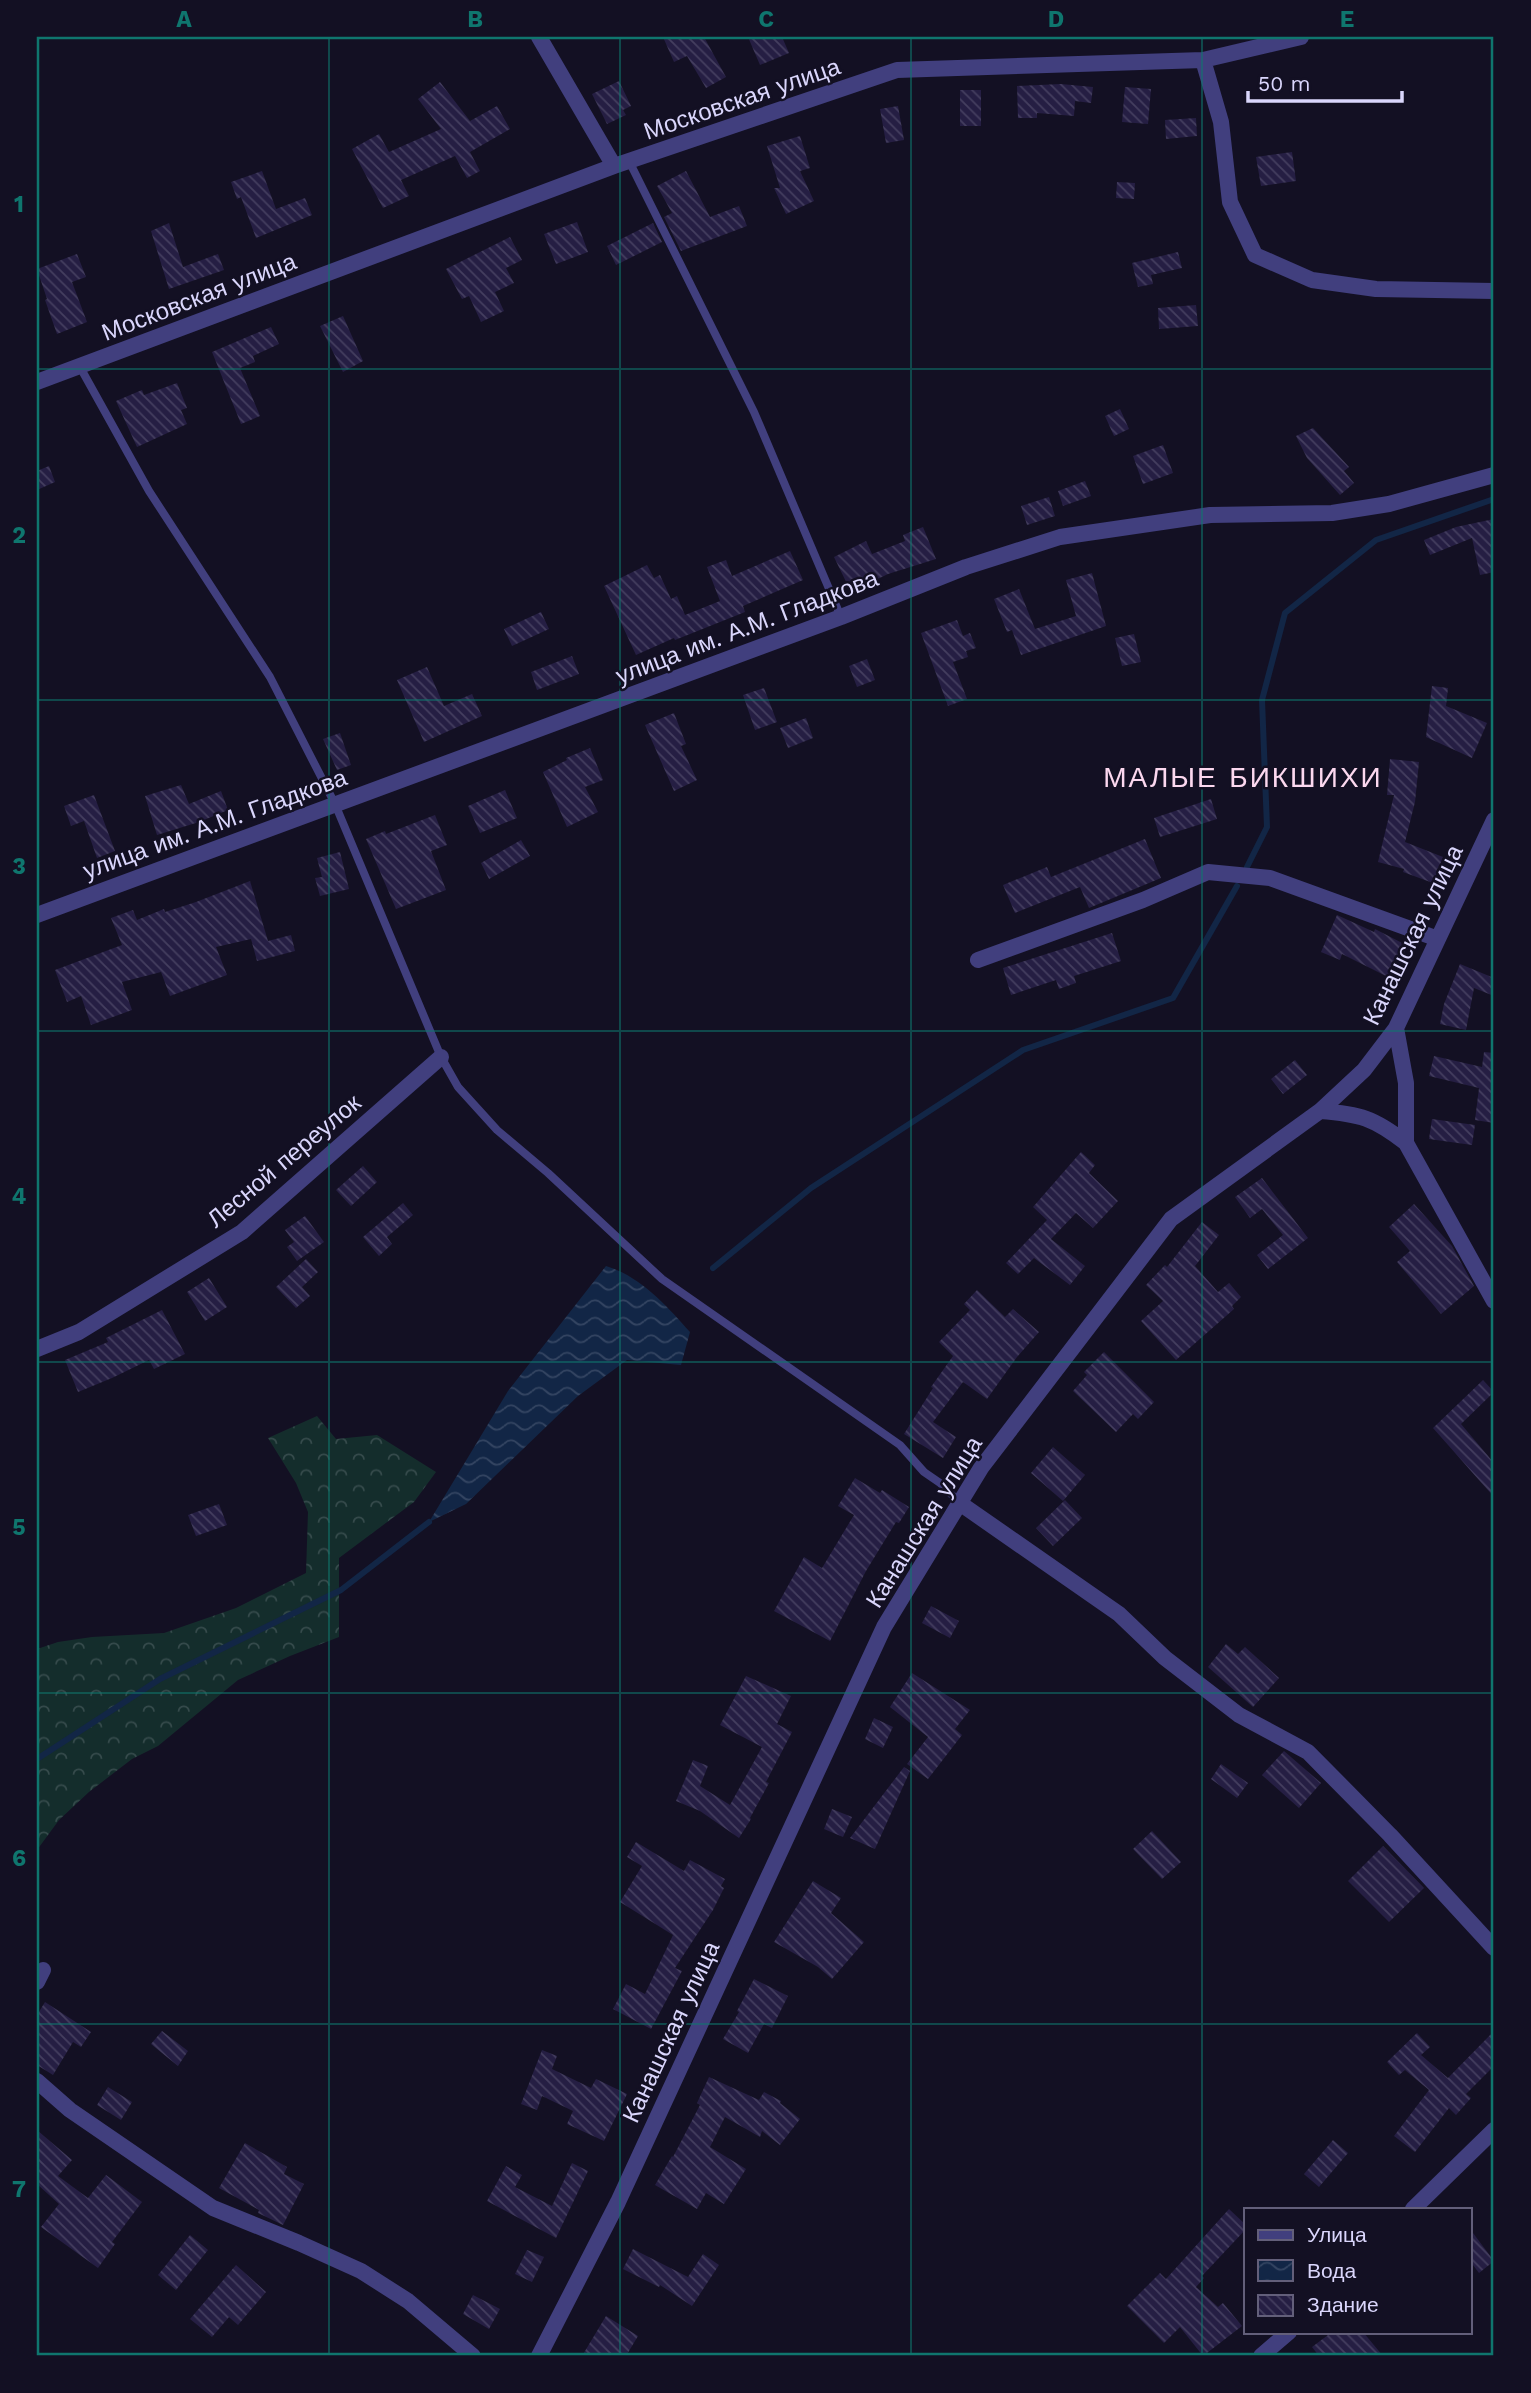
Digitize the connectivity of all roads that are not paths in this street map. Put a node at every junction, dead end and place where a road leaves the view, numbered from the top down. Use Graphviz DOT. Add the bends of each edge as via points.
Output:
graph roads {
  1 [pos="539,37"];
  2 [pos="1301,37"];
  3 [pos="1203,60"];
  4 [pos="622,163"];
  5 [pos="1494,291"];
  6 [pos="80,367"];
  7 [pos="37,383"];
  8 [pos="1494,475"];
  9 [pos="841,617"];
  10 [pos="335,804"];
  11 [pos="1494,820"];
  12 [pos="37,915"];
  13 [pos="1438,939"];
  14 [pos="978,960"];
  15 [pos="1396,1027"];
  16 [pos="441,1057"];
  17 [pos="1320,1111"];
  18 [pos="1406,1143"];
  19 [pos="1494,1300"];
  20 [pos="37,1349"];
  21 [pos="961,1504"];
  22 [pos="1494,1948"];
  23 [pos="37,2081"];
  24 [pos="1494,2130"];
  25 [pos="1414,2208"];
  26 [pos="1287,2334"];
  27 [pos="473,2356"];
  28 [pos="539,2356"];
  29 [pos="1261,2356"];
  1 -- 4 [label="street"];
  2 -- 3 [label="street, Московская улица"];
  3 -- 4 [label="street, Московская улица" via="897,70"];
  3 -- 5 [label="street" via="1221,122 1230,202 1255,256 1312,280 1376,289"];
  4 -- 6 [label="street, Московская улица"];
  4 -- 9 [label="lane" via="754,412"];
  6 -- 7 [label="street, Московская улица"];
  6 -- 10 [label="lane" via="149,491 270,677"];
  8 -- 9 [label="street, улица им. А.М. Гладкова" via="1389,504 1332,513 1210,515 1060,537"];
  9 -- 10 [label="street, улица им. А.М. Гладкова"];
  10 -- 12 [label="street, улица им. А.М. Гладкова"];
  10 -- 16 [label="lane"];
  11 -- 13 [label="street, Канашская улица"];
  13 -- 14 [label="street" via="1270,878 1208,872"];
  13 -- 15 [label="street, Канашская улица"];
  15 -- 17 [label="street, Канашская улица" via="1364,1070"];
  15 -- 18 [label="street" via="1406,1083"];
  16 -- 20 [label="street, Лесной переулок" via="242,1232 79,1332"];
  16 -- 21 [label="lane" via="458,1087 497,1130 662,1279 900,1445"];
  17 -- 18 [label="street" via="1352,1114 1383,1125"];
  17 -- 21 [label="street, Канашская улица" via="1171,1219 981,1468"];
  18 -- 19 [label="street"];
  21 -- 22 [label="street" via="1119,1614 1165,1658 1239,1715 1308,1752"];
  21 -- 28 [label="street, Канашская улица" via="884,1627 618,2202"];
  23 -- 27 [label="street" via="70,2110 213,2208 361,2271 408,2301"];
  24 -- 25 [label="street"];
  26 -- 29 [label="street"];
}
